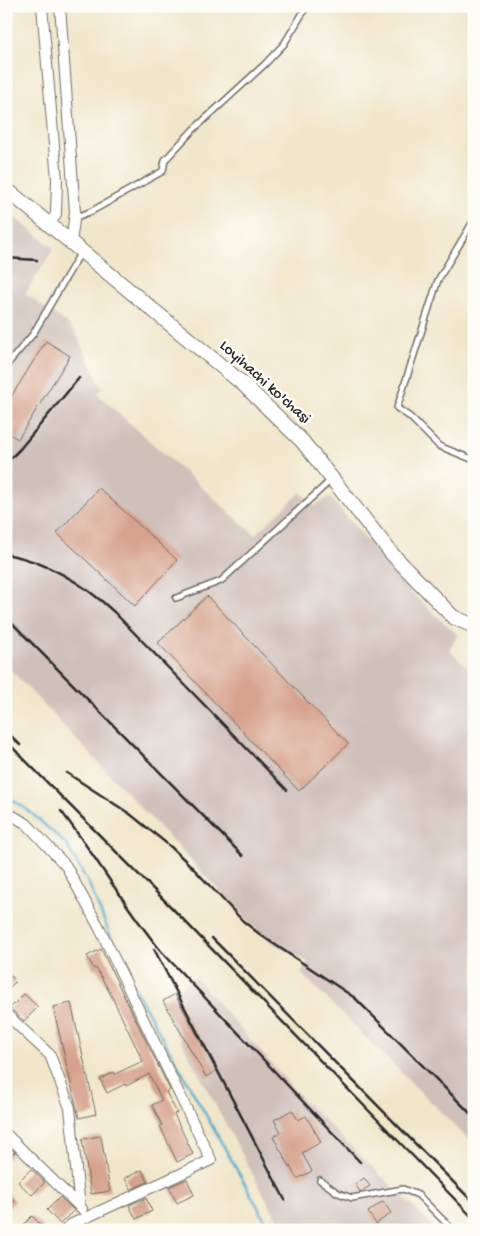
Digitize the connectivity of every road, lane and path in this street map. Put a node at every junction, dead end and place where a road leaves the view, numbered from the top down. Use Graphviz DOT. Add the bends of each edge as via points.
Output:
graph roads {
  1 [pos="42,6"];
  2 [pos="60,6"];
  3 [pos="307,6"];
  4 [pos="6,189"];
  5 [pos="74,218"];
  6 [pos="474,220"];
  7 [pos="50,225"];
  8 [pos="76,247"];
  9 [pos="6,366"];
  10 [pos="474,460"];
  11 [pos="331,479"];
  12 [pos="176,598"];
  13 [pos="474,626"];
  14 [pos="6,812"];
  15 [pos="6,1014"];
  16 [pos="6,1134"];
  17 [pos="320,1180"];
  18 [pos="80,1208"];
  19 [pos="89,1217"];
  20 [pos="66,1230"];
  21 [pos="453,1230"];
  1 -- 7 [label="street" via="57,180 56,214"];
  2 -- 5 [label="street"];
  3 -- 5 [label="lane" via="284,44 164,160 163,171"];
  4 -- 7 [label="street, Loyihachi ko'chasi"];
  5 -- 8 [label="street"];
  6 -- 10 [label="lane" via="438,280 397,408 439,446"];
  7 -- 8 [label="street, Loyihachi ko'chasi"];
  8 -- 9 [label="lane" via="33,334"];
  8 -- 11 [label="street, Loyihachi ko'chasi" via="243,384 302,442"];
  11 -- 12 [label="lane" via="221,581"];
  11 -- 13 [label="street, Loyihachi ko'chasi" via="392,554 453,617"];
  14 -- 19 [label="street" via="27,824 66,866 212,1160"];
  15 -- 18 [label="street" via="50,1055 70,1108"];
  16 -- 18 [label="street"];
  17 -- 21 [label="lane" via="338,1193 352,1198 403,1189 418,1196"];
  18 -- 19 [label="street"];
  19 -- 20 [label="street"];
}
